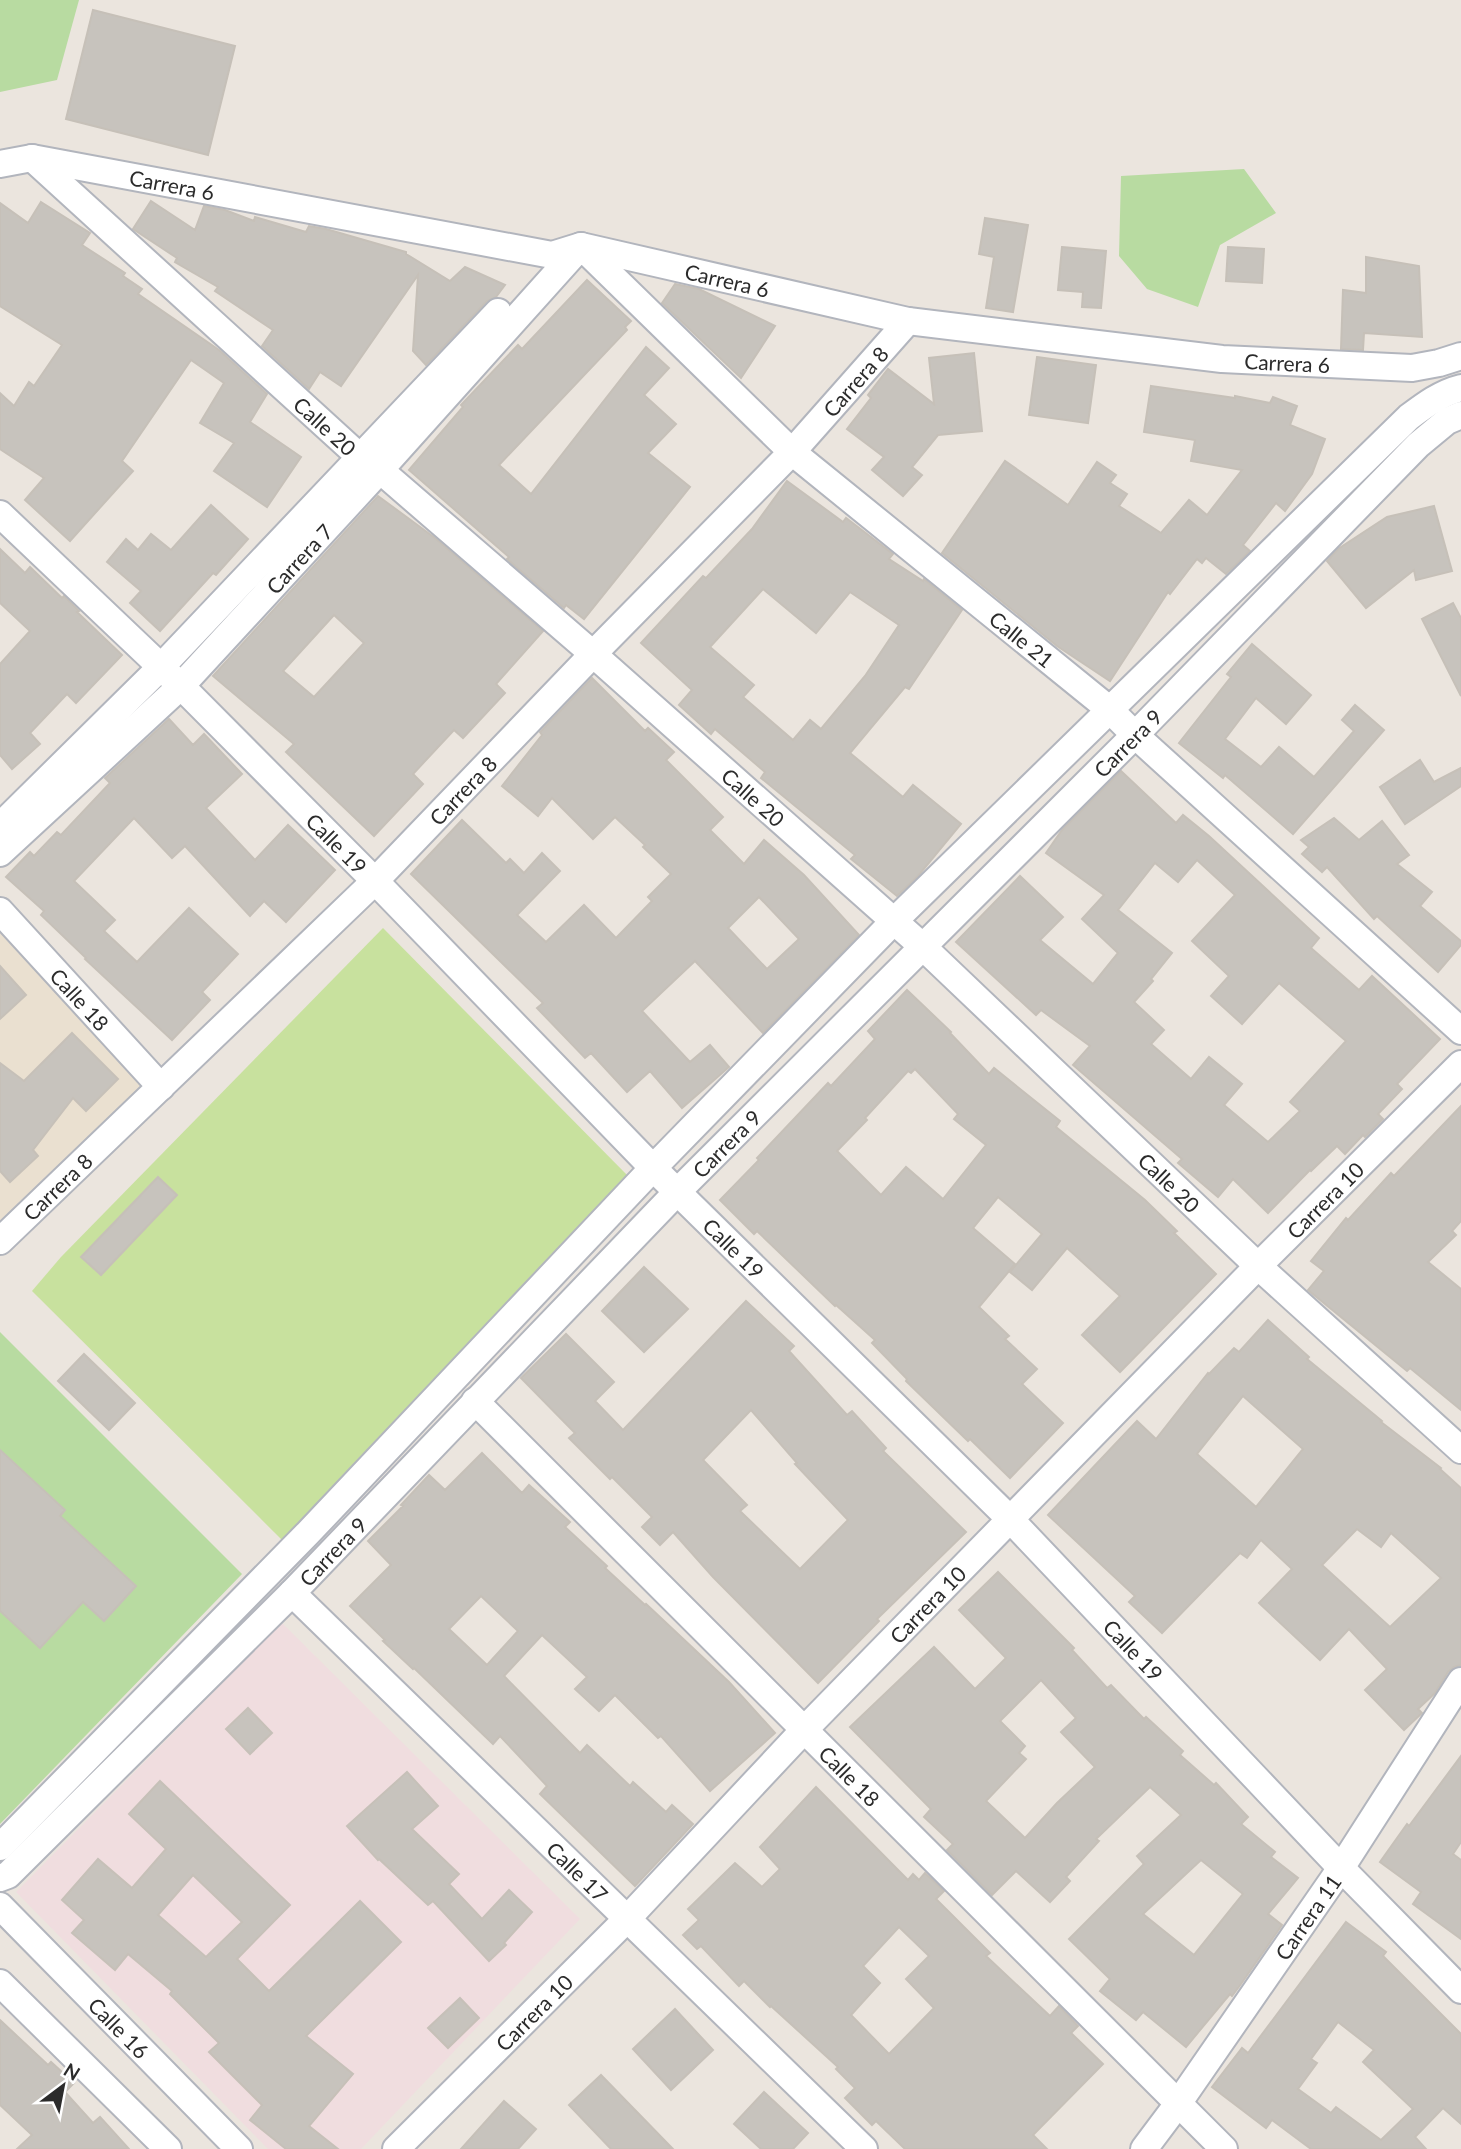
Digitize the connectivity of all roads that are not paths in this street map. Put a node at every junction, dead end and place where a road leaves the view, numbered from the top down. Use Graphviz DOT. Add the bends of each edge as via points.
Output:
graph roads {
  1 [pos="32,158"];
  2 [pos="0,164"];
  3 [pos="581,246"];
  4 [pos="552,255"];
  5 [pos="908,321"];
  6 [pos="1461,356"];
  7 [pos="1461,388"];
  8 [pos="1461,415"];
  9 [pos="792,452"];
  10 [pos="370,463"];
  11 [pos="0,514"];
  12 [pos="593,654"];
  13 [pos="161,667"];
  14 [pos="181,686"];
  15 [pos="1109,709"];
  16 [pos="1135,736"];
  17 [pos="0,826"];
  18 [pos="0,853"];
  19 [pos="375,881"];
  20 [pos="0,911"];
  21 [pos="894,921"];
  22 [pos="922,946"];
  23 [pos="1461,1031"];
  24 [pos="1461,1063"];
  25 [pos="161,1087"];
  26 [pos="653,1168"];
  27 [pos="678,1191"];
  28 [pos="0,1241"];
  29 [pos="1258,1266"];
  30 [pos="475,1401"];
  31 [pos="1461,1450"];
  32 [pos="1010,1520"];
  33 [pos="292,1593"];
  34 [pos="1456,1698"];
  35 [pos="803,1731"];
  36 [pos="0,1847"];
  37 [pos="1341,1868"];
  38 [pos="0,1878"];
  39 [pos="0,1906"];
  40 [pos="627,1919"];
  41 [pos="0,1983"];
  42 [pos="1461,1990"];
  43 [pos="1177,2105"];
  44 [pos="168,2149"];
  45 [pos="239,2149"];
  46 [pos="396,2149"];
  47 [pos="864,2149"];
  48 [pos="1144,2149"];
  49 [pos="1224,2149"];
  1 -- 2 [label="street, Carrera 6"];
  1 -- 4 [label="street, Carrera 6"];
  1 -- 10 [label="street, Calle 20"];
  3 -- 4 [label="street, Carrera 6"];
  3 -- 5 [label="street, Carrera 6"];
  3 -- 9 [label="street, Calle 21"];
  3 -- 10 [label="street, Carrera 7"];
  4 -- 10 [label="street, Carrera 7"];
  5 -- 6 [label="street, Carrera 6" via="1222,359 1412,368"];
  5 -- 9 [label="street, Carrera 8"];
  7 -- 15 [label="street, Carrera 9" via="1409,417"];
  8 -- 16 [label="street, Carrera 9" via="1418,445"];
  9 -- 12 [label="street, Carrera 8"];
  9 -- 15 [label="street, Calle 21"];
  10 -- 12 [label="street, Calle 20"];
  10 -- 13 [label="street, Carrera 7"];
  10 -- 14 [label="street, Carrera 7"];
  11 -- 13 [label="street, Calle 19"];
  12 -- 19 [label="street, Carrera 8"];
  12 -- 21 [label="street, Calle 20"];
  13 -- 14 [label="street, Calle 19"];
  13 -- 17 [label="street, Carrera 7"];
  14 -- 18 [label="street, Carrera 7"];
  14 -- 19 [label="street, Calle 19"];
  15 -- 16 [label="street, Calle 21"];
  15 -- 21 [label="street, Carrera 9"];
  16 -- 22 [label="street, Carrera 9"];
  16 -- 23 [label="street, Calle 21"];
  19 -- 25 [label="street, Carrera 8"];
  19 -- 26 [label="street, Calle 19"];
  20 -- 25 [label="street, Calle 18"];
  21 -- 22 [label="street, Calle 20"];
  21 -- 26 [label="street, Carrera 9"];
  22 -- 27 [label="street, Carrera 9"];
  22 -- 29 [label="street, Calle 20"];
  24 -- 29 [label="street, Carrera 10"];
  25 -- 28 [label="street, Carrera 8"];
  26 -- 27 [label="street, Calle 19"];
  26 -- 36 [label="street, Carrera 9" via="308,1533"];
  27 -- 30 [label="street, Carrera 9"];
  27 -- 32 [label="street, Calle 19"];
  29 -- 31 [label="street, Calle 20"];
  29 -- 32 [label="street, Carrera 10"];
  30 -- 33 [label="street, Carrera 9"];
  30 -- 35 [label="street, Calle 18"];
  32 -- 35 [label="street, Carrera 10"];
  32 -- 37 [label="street, Calle 19"];
  33 -- 38 [label="street, Carrera 9"];
  33 -- 40 [label="street, Calle 17"];
  34 -- 37 [label="street, Carrera 11"];
  35 -- 40 [label="street, Carrera 10"];
  35 -- 43 [label="street, Calle 18"];
  37 -- 42 [label="street, Calle 19"];
  37 -- 43 [label="street, Carrera 11"];
  39 -- 45 [label="street, Calle 16"];
  40 -- 46 [label="street, Carrera 10"];
  40 -- 47 [label="street, Calle 17"];
  41 -- 44 [label="street"];
  43 -- 48 [label="street, Carrera 11"];
  43 -- 49 [label="street, Calle 18"];
}
